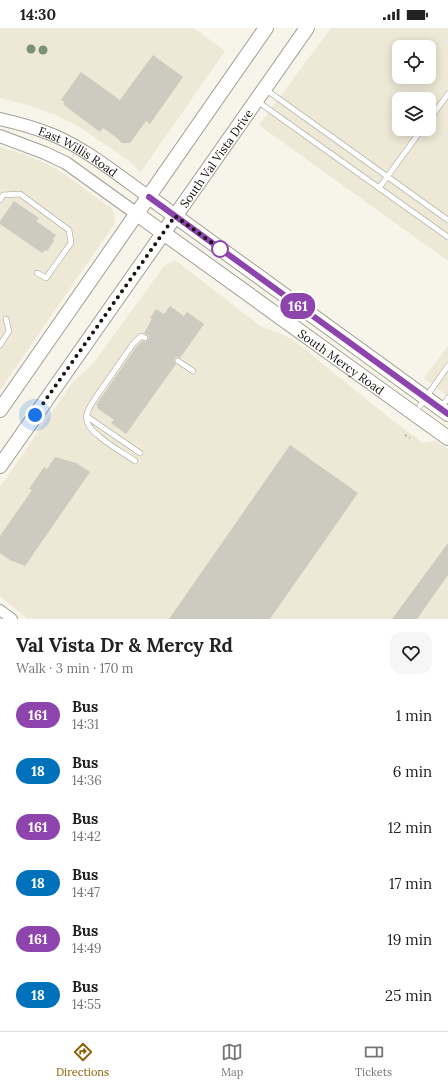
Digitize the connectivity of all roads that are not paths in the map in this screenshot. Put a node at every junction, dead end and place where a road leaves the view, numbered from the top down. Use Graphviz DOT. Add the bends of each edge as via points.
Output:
graph roads {
  1 [pos="266,28"];
  2 [pos="307,28"];
  3 [pos="264,88"];
  4 [pos="448,94"];
  5 [pos="256,100"];
  6 [pos="436,110"];
  7 [pos="0,119"];
  8 [pos="0,136"];
  9 [pos="417,136"];
  10 [pos="387,177"];
  11 [pos="379,188"];
  12 [pos="149,197"];
  13 [pos="0,200"];
  14 [pos="137,214"];
  15 [pos="175,216"];
  16 [pos="448,220"];
  17 [pos="164,233"];
  18 [pos="448,236"];
  19 [pos="37,273"];
  20 [pos="6,319"];
  21 [pos="145,338"];
  22 [pos="0,345"];
  23 [pos="178,361"];
  24 [pos="448,366"];
  25 [pos="193,371"];
  26 [pos="422,402"];
  27 [pos="1,407"];
  28 [pos="445,407"];
  29 [pos="86,416"];
  30 [pos="448,438"];
  31 [pos="140,453"];
  32 [pos="135,461"];
  33 [pos="0,466"];
  34 [pos="0,610"];
  35 [pos="12,619"];
  1 -- 12 [label="main road"];
  2 -- 3 [label="main road, South Val Vista Drive"];
  3 -- 5 [label="main road, South Val Vista Drive"];
  3 -- 10 [label="lane"];
  4 -- 6 [label="lane"];
  5 -- 11 [label="lane"];
  5 -- 15 [label="main road, South Val Vista Drive"];
  7 -- 12 [label="street, East Willis Road" via="26,125 59,138 101,163"];
  8 -- 14 [label="street, East Willis Road" via="66,163"];
  9 -- 10 [label="lane"];
  10 -- 11 [label="lane"];
  10 -- 16 [label="lane"];
  11 -- 18 [label="lane"];
  12 -- 14 [label="main road"];
  12 -- 15 [label="main road, South Mercy Road"];
  13 -- 19 [label="lane" via="3,195 20,194 69,230 71,243 46,278"];
  14 -- 17 [label="main road, South Mercy Road"];
  14 -- 27 [label="main road"];
  15 -- 17 [label="main road, South Val Vista Drive"];
  15 -- 26 [label="main road, South Mercy Road"];
  17 -- 30 [label="main road, South Mercy Road"];
  17 -- 33 [label="main road, South Val Vista Drive"];
  20 -- 22 [label="lane" via="10,332"];
  21 -- 29 [label="lane" via="141,336 133,344 94,400"];
  23 -- 25 [label="lane"];
  24 -- 26 [label="lane"];
  26 -- 28 [label="main road, South Mercy Road"];
  29 -- 31 [label="lane"];
  29 -- 32 [label="lane" via="87,423 95,432"];
  34 -- 35 [label="street"];
}
